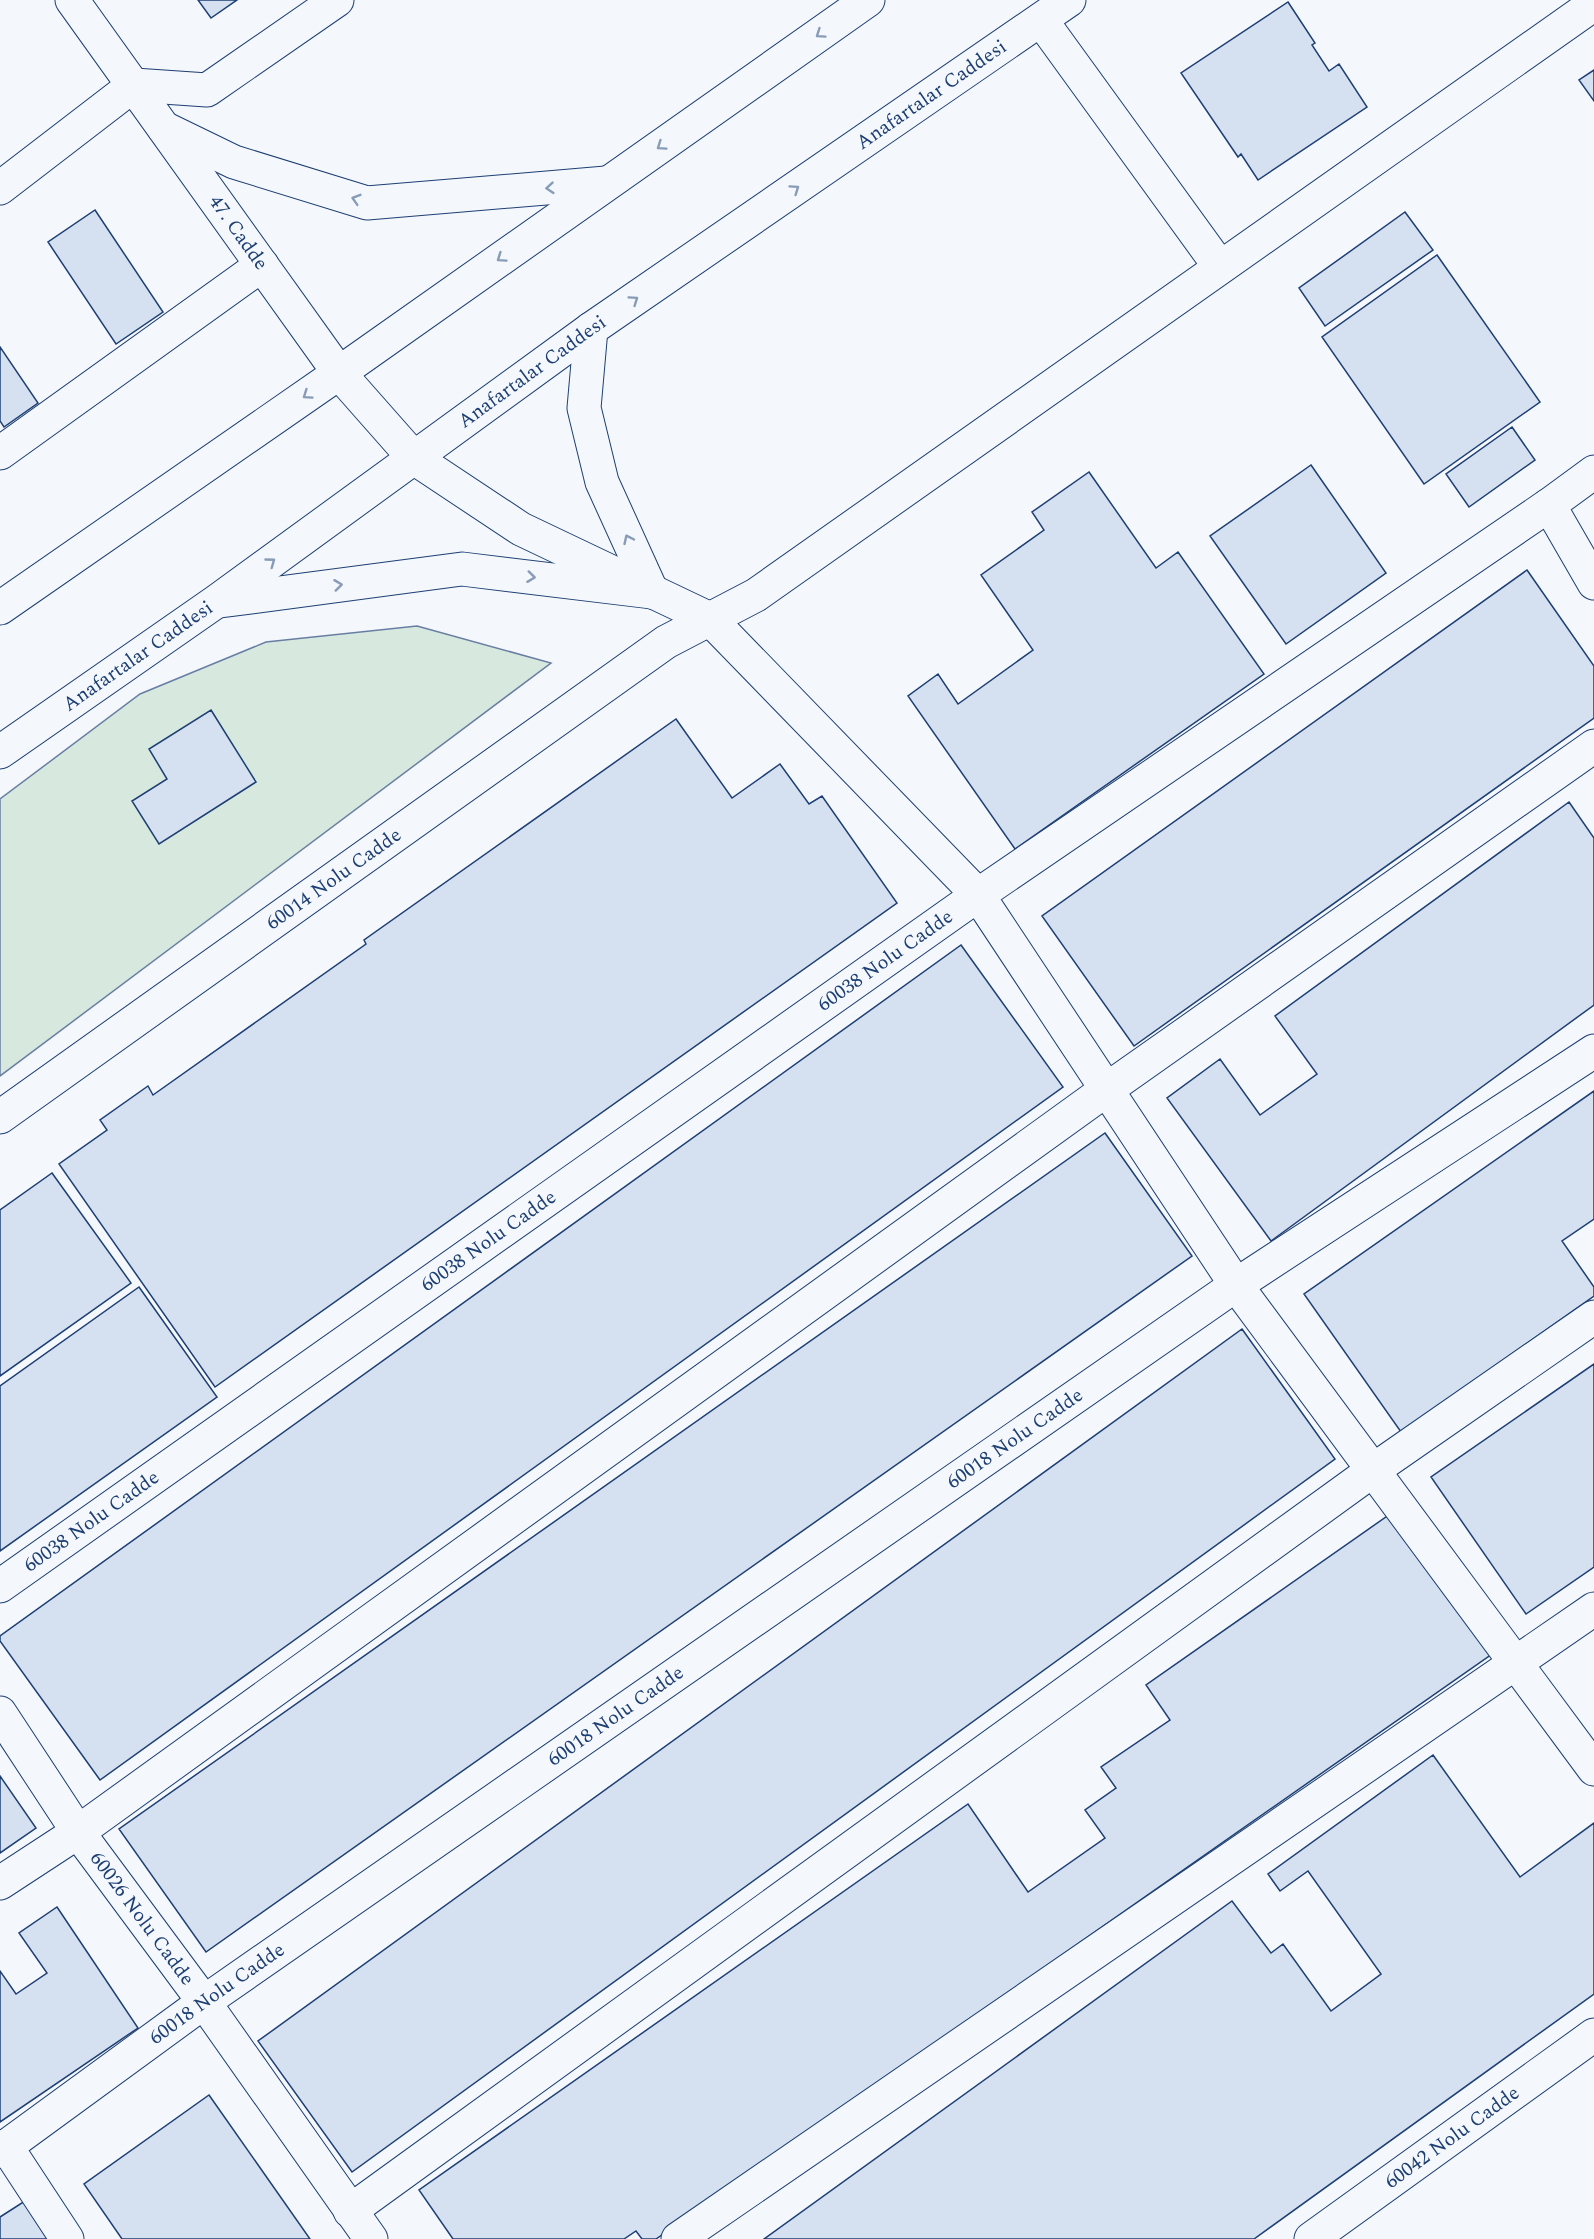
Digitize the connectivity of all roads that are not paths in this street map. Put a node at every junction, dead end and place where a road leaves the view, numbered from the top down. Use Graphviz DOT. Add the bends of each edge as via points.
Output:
graph roads {
  1 [pos="72,0"];
  2 [pos="337,0"];
  3 [pos="868,0"];
  4 [pos="1069,0"];
  5 [pos="1594,4"];
  6 [pos="1041,20"];
  7 [pos="134,85"];
  8 [pos="164,128"];
  9 [pos="608,183"];
  10 [pos="0,188"];
  11 [pos="262,266"];
  12 [pos="1220,267"];
  13 [pos="591,329"];
  14 [pos="339,373"];
  15 [pos="0,453"];
  16 [pos="414,458"];
  17 [pos="1594,472"];
  18 [pos="1549,505"];
  19 [pos="1594,583"];
  20 [pos="652,592"];
  21 [pos="217,601"];
  22 [pos="0,608"];
  23 [pos="710,619"];
  24 [pos="1594,746"];
  25 [pos="0,752"];
  26 [pos="978,895"];
  27 [pos="1594,1051"];
  28 [pos="1106,1090"];
  29 [pos="0,1117"];
  30 [pos="1236,1285"];
  31 [pos="1594,1317"];
  32 [pos="1372,1471"];
  33 [pos="0,1586"];
  34 [pos="1594,1609"];
  35 [pos="1514,1662"];
  36 [pos="0,1713"];
  37 [pos="1594,1769"];
  38 [pos="78,1832"];
  39 [pos="0,1883"];
  40 [pos="204,2002"];
  41 [pos="1594,2035"];
  42 [pos="3,2149"];
  43 [pos="350,2211"];
  44 [pos="67,2239"];
  45 [pos="371,2239"];
  46 [pos="678,2239"];
  47 [pos="1311,2239"];
  1 -- 7 [label="main road, 47. Cadde"];
  2 -- 7 [label="main road" via="207,90"];
  3 -- 9 [label="main road, one-way"];
  4 -- 6 [label="main road, Anafartalar Caddesi"];
  5 -- 12 [label="main road, 60014 Nolu Cadde"];
  6 -- 12 [label="main road"];
  13 -- 6 [label="main road, Anafartalar Caddesi, one-way"];
  7 -- 8 [label="main road, 47. Cadde"];
  7 -- 10 [label="main road"];
  9 -- 8 [label="main road, one-way" via="367,203 234,162"];
  8 -- 11 [label="main road, 47. Cadde"];
  9 -- 14 [label="main road, one-way"];
  11 -- 14 [label="main road, 47. Cadde"];
  11 -- 15 [label="main road"];
  12 -- 23 [label="main road, 60014 Nolu Cadde" via="756,595"];
  13 -- 16 [label="main road, Anafartalar Caddesi"];
  20 -- 13 [label="main road, one-way" via="602,482 584,408"];
  14 -- 16 [label="main road, 47. Cadde"];
  14 -- 22 [label="main road, one-way"];
  16 -- 20 [label="main road, 47. Cadde" via="521,530"];
  21 -- 16 [label="main road, Anafartalar Caddesi, one-way"];
  17 -- 18 [label="main road, 60038 Nolu Cadde"];
  18 -- 19 [label="main road"];
  18 -- 26 [label="main road, 60038 Nolu Cadde"];
  21 -- 20 [label="main road, one-way" via="462,569"];
  20 -- 23 [label="main road, 47. Cadde"];
  21 -- 25 [label="main road, Anafartalar Caddesi"];
  23 -- 26 [label="main road"];
  23 -- 29 [label="main road, 60014 Nolu Cadde" via="666,642"];
  24 -- 28 [label="main road"];
  26 -- 28 [label="main road"];
  26 -- 33 [label="main road, 60038 Nolu Cadde"];
  27 -- 30 [label="main road, 60018 Nolu Cadde"];
  28 -- 30 [label="main road"];
  28 -- 38 [label="main road"];
  30 -- 32 [label="main road"];
  30 -- 40 [label="main road, 60018 Nolu Cadde"];
  31 -- 32 [label="main road"];
  32 -- 35 [label="main road"];
  32 -- 43 [label="main road"];
  34 -- 35 [label="main road"];
  35 -- 37 [label="main road"];
  35 -- 46 [label="main road"];
  36 -- 38 [label="main road, 60026 Nolu Cadde"];
  38 -- 39 [label="main road"];
  38 -- 40 [label="main road, 60026 Nolu Cadde"];
  40 -- 42 [label="main road, 60018 Nolu Cadde"];
  40 -- 43 [label="main road, 60026 Nolu Cadde"];
  41 -- 47 [label="main road, 60042 Nolu Cadde"];
  42 -- 44 [label="main road"];
  43 -- 45 [label="main road, 60026 Nolu Cadde"];
}
